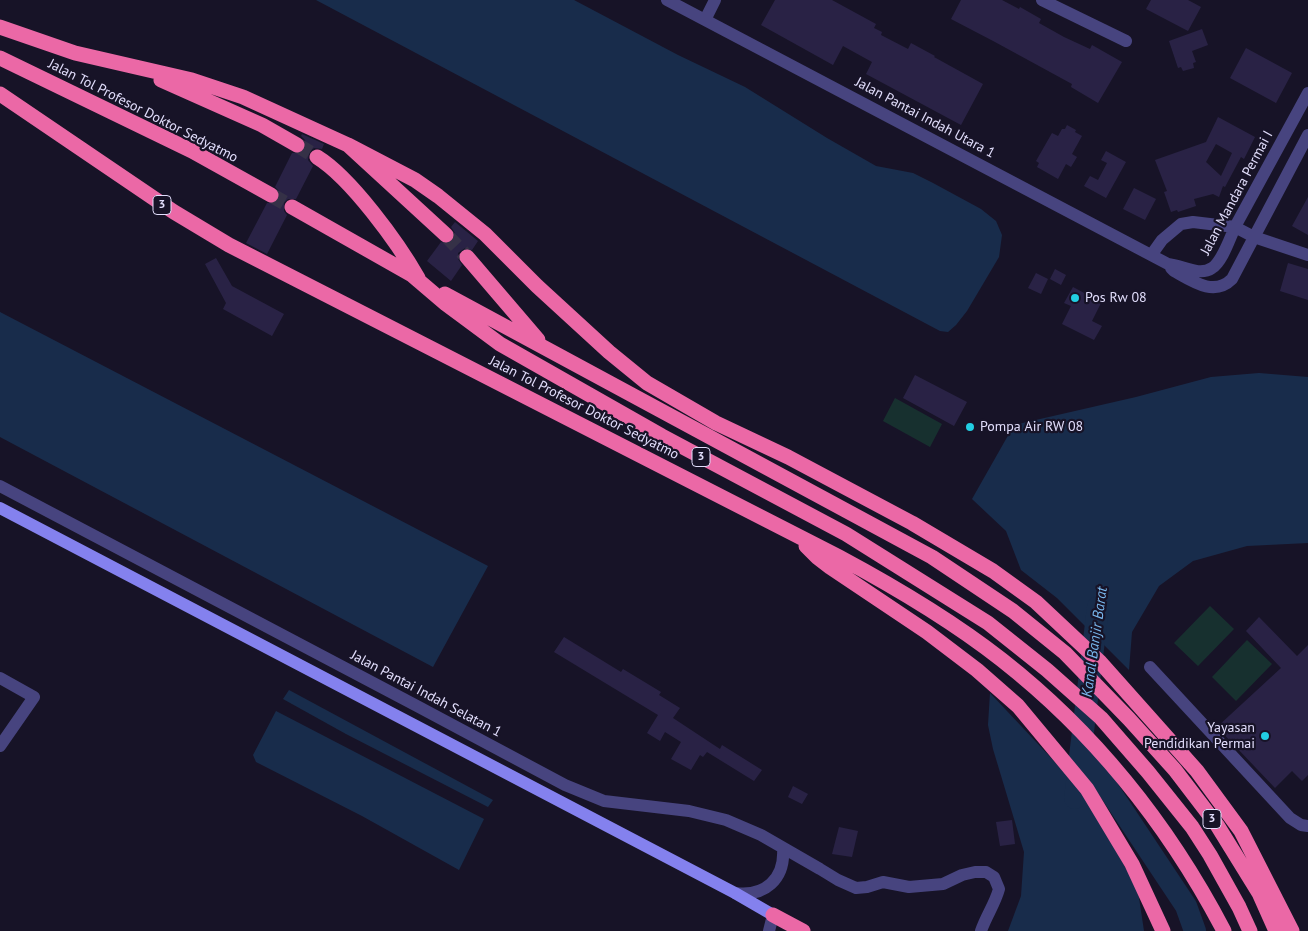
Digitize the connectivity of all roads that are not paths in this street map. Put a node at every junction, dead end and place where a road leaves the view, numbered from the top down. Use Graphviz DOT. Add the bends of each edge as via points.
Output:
graph roads {
  1 [pos="667,0"];
  2 [pos="715,0"];
  3 [pos="1042,0"];
  4 [pos="705,20"];
  5 [pos="0,27"];
  6 [pos="1126,41"];
  7 [pos="0,58"];
  8 [pos="135,68"];
  9 [pos="1308,93"];
  10 [pos="0,94"];
  11 [pos="0,106"];
  12 [pos="27,113"];
  13 [pos="1308,135"];
  14 [pos="297,145"];
  15 [pos="348,146"];
  16 [pos="318,157"];
  17 [pos="271,195"];
  18 [pos="292,207"];
  19 [pos="1235,227"];
  20 [pos="446,235"];
  21 [pos="1254,237"];
  22 [pos="1152,254"];
  23 [pos="1308,255"];
  24 [pos="467,257"];
  25 [pos="1168,264"];
  26 [pos="420,282"];
  27 [pos="544,347"];
  28 [pos="0,486"];
  29 [pos="0,508"];
  30 [pos="796,536"];
  31 [pos="1150,667"];
  32 [pos="0,678"];
  33 [pos="0,746"];
  34 [pos="1308,826"];
  35 [pos="783,849"];
  36 [pos="735,893"];
  37 [pos="771,925"];
  38 [pos="803,931"];
  39 [pos="981,931"];
  40 [pos="1163,931"];
  41 [pos="1224,931"];
  42 [pos="1250,931"];
  43 [pos="1276,931"];
  44 [pos="1292,931"];
  1 -- 4 [label="street, Jalan Pantai Indah Utara 1"];
  2 -- 4 [label="street"];
  3 -- 6 [label="street"];
  4 -- 22 [label="street, Jalan Pantai Indah Utara 1"];
  5 -- 8 [label="highway, Jalan Tol Profesor Doktor Sedyatmo" via="75,53"];
  7 -- 17 [label="highway, Jalan Tol Profesor Doktor Sedyatmo" via="192,151"];
  8 -- 14 [label="highway" via="262,125"];
  8 -- 15 [label="highway, Jalan Tol Profesor Doktor Sedyatmo" via="192,80 243,97"];
  9 -- 19 [label="street, Jalan Mandara Permai I"];
  10 -- 12 [label="highway, Jalan Tol Profesor Doktor Sedyatmo / 3"];
  11 -- 12 [label="highway, Jalan Tol Profesor Doktor Sedyatmo / 3"];
  12 -- 30 [label="highway, Jalan Tol Profesor Doktor Sedyatmo / 3" via="229,245"];
  13 -- 21 [label="street"];
  15 -- 20 [label="highway, Jalan Tol Profesor Doktor Sedyatmo"];
  15 -- 44 [label="highway" via="415,180 462,215 602,346 647,383 716,423 904,519 993,571 1036,602 1100,662 1197,771 1241,831"];
  16 -- 26 [label="highway" via="330,165 364,203 408,260"];
  18 -- 26 [label="highway, Jalan Tol Profesor Doktor Sedyatmo / 3" via="412,274"];
  19 -- 21 [label="street"];
  19 -- 22 [label="street" via="1193,222 1181,224 1162,240"];
  19 -- 25 [label="street, Jalan Mandara Permai I" via="1212,269 1195,271 1178,264"];
  21 -- 23 [label="street"];
  21 -- 25 [label="street" via="1232,278 1220,287 1194,282"];
  22 -- 25 [label="street, Jalan Pantai Indah Utara 1"];
  24 -- 27 [label="highway, Jalan Tol Profesor Doktor Sedyatmo / 3"];
  26 -- 27 [label="highway, Jalan Tol Profesor Doktor Sedyatmo / 3"];
  26 -- 42 [label="highway, Jalan Tol Profesor Doktor Sedyatmo / 3" via="500,344 846,534 988,623 1101,718 1160,786 1210,855"];
  27 -- 43 [label="highway, Jalan Tol Profesor Doktor Sedyatmo / 3" via="932,557 1013,611 1065,653 1175,770 1217,825 1258,893"];
  28 -- 35 [label="street, Jalan Pantai Indah Selatan 1" via="565,785 617,804 708,814 744,827"];
  29 -- 36 [label="street"];
  30 -- 40 [label="highway" via="830,567 927,632 1018,706 1087,788 1132,864"];
  30 -- 41 [label="highway, Jalan Tol Profesor Doktor Sedyatmo / 3" via="885,582 938,615 1002,660 1044,695 1142,799 1176,848"];
  31 -- 34 [label="street" via="1290,818"];
  32 -- 33 [label="street" via="34,697"];
  35 -- 36 [label="street" via="782,868 771,884 754,893"];
  35 -- 39 [label="street, Jalan Pantai Indah Selatan 1" via="856,888 884,882 909,887 943,884 969,873 986,872 994,877 999,889"];
  36 -- 37 [label="street"];
  37 -- 38 [label="highway"];
}
